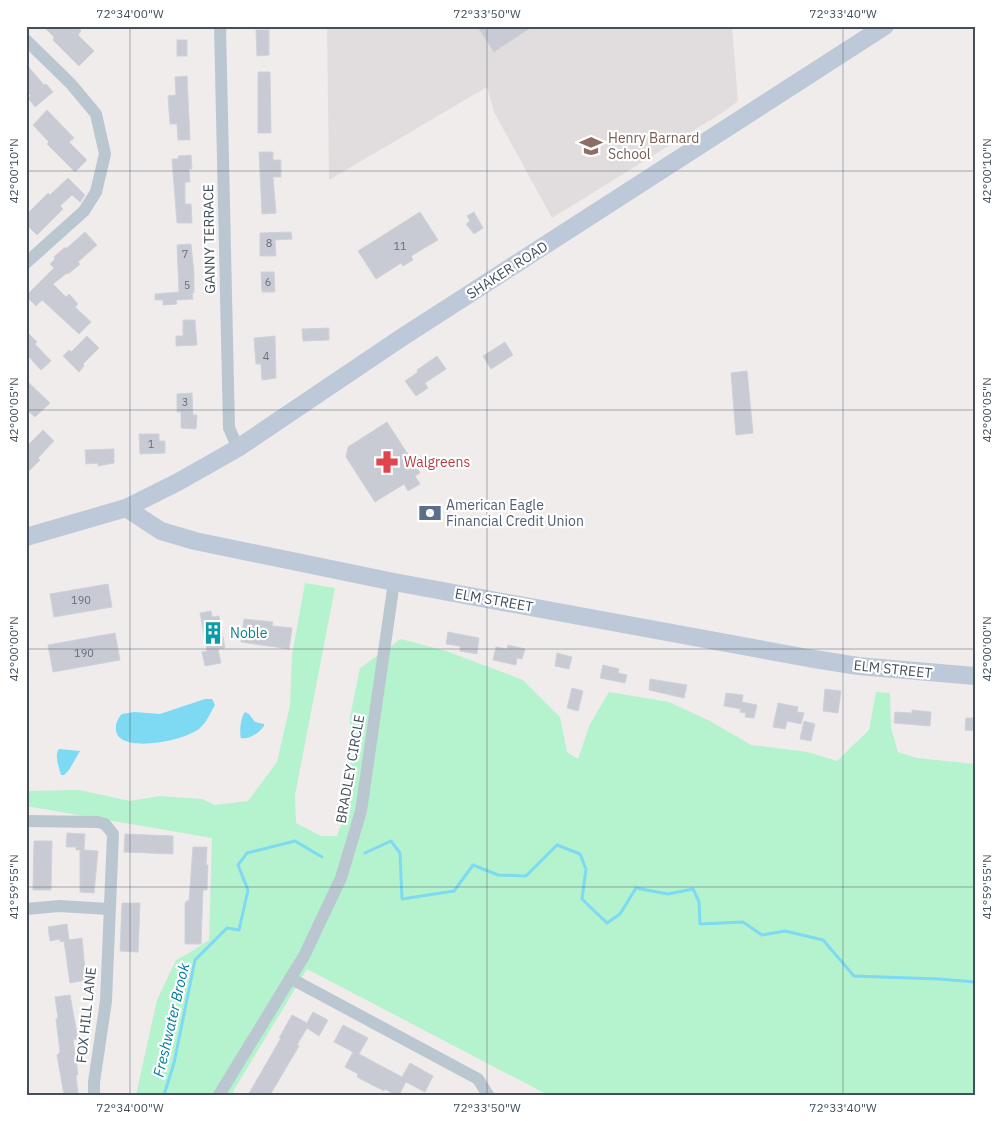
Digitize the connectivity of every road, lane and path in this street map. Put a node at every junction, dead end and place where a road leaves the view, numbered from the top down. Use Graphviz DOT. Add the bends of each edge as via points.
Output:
graph roads {
  1 [pos="220,26"];
  2 [pos="885,26"];
  3 [pos="26,40"];
  4 [pos="26,263"];
  5 [pos="238,448"];
  6 [pos="126,508"];
  7 [pos="26,537"];
  8 [pos="394,582"];
  9 [pos="975,676"];
  10 [pos="26,821"];
  11 [pos="26,909"];
  12 [pos="109,909"];
  13 [pos="290,978"];
  14 [pos="94,1095"];
  15 [pos="219,1095"];
  16 [pos="488,1095"];
  1 -- 5 [label="street, GANNY TERRACE" via="229,428"];
  2 -- 5 [label="main road, SHAKER ROAD" via="401,338"];
  3 -- 4 [label="street" via="96,114 105,154 96,192 84,211"];
  5 -- 6 [label="main road, SHAKER ROAD"];
  6 -- 7 [label="main road"];
  6 -- 8 [label="main road, ELM STREET" via="161,531 195,542"];
  8 -- 9 [label="main road, ELM STREET" via="808,658 858,666"];
  8 -- 13 [label="street, BRADLEY CIRCLE" via="361,811 341,878"];
  10 -- 12 [label="street, FOX HILL LANE" via="98,822 110,828"];
  11 -- 12 [label="street" via="59,906"];
  12 -- 14 [label="street, FOX HILL LANE" via="106,1001"];
  13 -- 15 [label="street, BRADLEY CIRCLE"];
  13 -- 16 [label="street" via="478,1079"];
}
